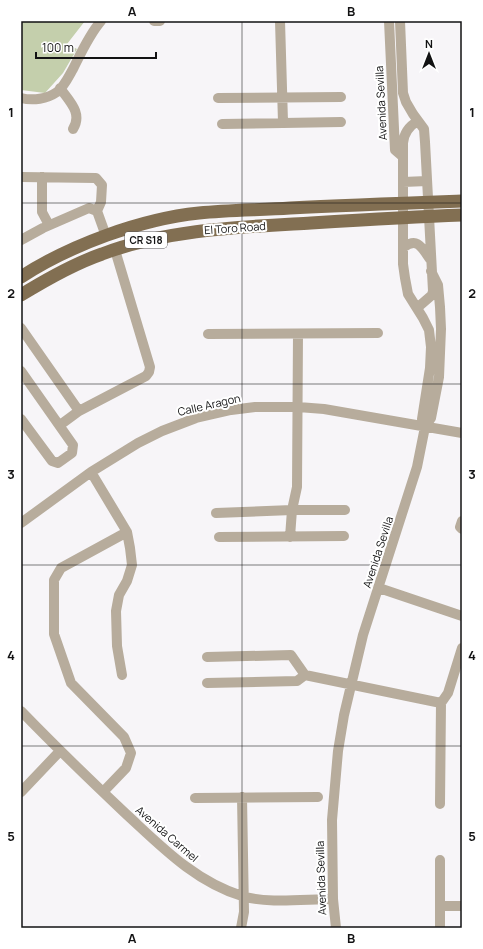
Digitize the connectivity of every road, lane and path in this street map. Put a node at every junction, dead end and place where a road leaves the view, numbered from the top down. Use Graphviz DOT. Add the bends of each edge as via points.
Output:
graph roads {
  1 [pos="101,21"];
  2 [pos="154,21"];
  3 [pos="160,21"];
  4 [pos="280,21"];
  5 [pos="389,21"];
  6 [pos="400,21"];
  7 [pos="60,88"];
  8 [pos="282,97"];
  9 [pos="341,97"];
  10 [pos="21,98"];
  11 [pos="218,98"];
  12 [pos="418,121"];
  13 [pos="283,122"];
  14 [pos="341,122"];
  15 [pos="222,124"];
  16 [pos="73,129"];
  17 [pos="402,156"];
  18 [pos="21,177"];
  19 [pos="42,177"];
  20 [pos="427,181"];
  21 [pos="403,182"];
  22 [pos="462,201"];
  23 [pos="428,202"];
  24 [pos="403,203"];
  25 [pos="97,211"];
  26 [pos="462,215"];
  27 [pos="429,216"];
  28 [pos="404,218"];
  29 [pos="49,225"];
  30 [pos="106,236"];
  31 [pos="21,240"];
  32 [pos="404,247"];
  33 [pos="115,250"];
  34 [pos="430,259"];
  35 [pos="431,271"];
  36 [pos="21,277"];
  37 [pos="21,295"];
  38 [pos="417,308"];
  39 [pos="21,328"];
  40 [pos="378,333"];
  41 [pos="208,334"];
  42 [pos="298,334"];
  43 [pos="21,371"];
  44 [pos="298,407"];
  45 [pos="79,411"];
  46 [pos="21,419"];
  47 [pos="60,425"];
  48 [pos="425,427"];
  49 [pos="462,433"];
  50 [pos="91,472"];
  51 [pos="292,510"];
  52 [pos="345,510"];
  53 [pos="216,513"];
  54 [pos="462,520"];
  55 [pos="21,523"];
  56 [pos="462,529"];
  57 [pos="127,532"];
  58 [pos="344,536"];
  59 [pos="219,537"];
  60 [pos="290,537"];
  61 [pos="378,588"];
  62 [pos="462,616"];
  63 [pos="462,648"];
  64 [pos="207,657"];
  65 [pos="122,675"];
  66 [pos="305,675"];
  67 [pos="207,683"];
  68 [pos="351,684"];
  69 [pos="441,703"];
  70 [pos="21,711"];
  71 [pos="60,751"];
  72 [pos="21,792"];
  73 [pos="103,792"];
  74 [pos="242,797"];
  75 [pos="318,797"];
  76 [pos="195,798"];
  77 [pos="440,804"];
  78 [pos="440,860"];
  79 [pos="243,897"];
  80 [pos="333,899"];
  81 [pos="440,906"];
  82 [pos="462,906"];
  83 [pos="241,928"];
  84 [pos="336,928"];
  85 [pos="440,928"];
  1 -- 7 [label="street"];
  2 -- 3 [label="street"];
  4 -- 8 [label="street"];
  5 -- 17 [label="street, Avenida Sevilla" via="395,150"];
  6 -- 12 [label="street, Avenida Sevilla" via="403,92"];
  7 -- 10 [label="street" via="40,99"];
  7 -- 16 [label="street" via="76,113 77,123"];
  8 -- 9 [label="street"];
  8 -- 11 [label="street"];
  8 -- 13 [label="street"];
  12 -- 17 [label="street" via="406,131"];
  12 -- 20 [label="street, Avenida Sevilla" via="424,129"];
  13 -- 14 [label="street"];
  13 -- 15 [label="street"];
  17 -- 21 [label="street, Avenida Sevilla"];
  18 -- 19 [label="street"];
  19 -- 25 [label="street" via="96,178 102,185 101,202"];
  19 -- 29 [label="street" via="42,212"];
  20 -- 21 [label="street"];
  20 -- 23 [label="street, Avenida Sevilla"];
  21 -- 24 [label="street, Avenida Sevilla"];
  22 -- 23 [label="main road, El Toro Road / CR S18"];
  23 -- 24 [label="main road, El Toro Road / CR S18"];
  23 -- 27 [label="street, Avenida Sevilla"];
  24 -- 28 [label="street, Avenida Sevilla"];
  24 -- 30 [label="main road, El Toro Road / CR S18" via="199,213 146,224"];
  25 -- 29 [label="street" via="89,208"];
  25 -- 30 [label="street"];
  26 -- 27 [label="main road, El Toro Road / CR S18"];
  27 -- 28 [label="main road, El Toro Road / CR S18"];
  27 -- 34 [label="street, Avenida Sevilla"];
  28 -- 32 [label="street, Avenida Sevilla"];
  28 -- 33 [label="main road, El Toro Road / CR S18" via="200,231 148,240"];
  29 -- 31 [label="street"];
  30 -- 36 [label="main road, El Toro Road / CR S18" via="39,265"];
  32 -- 34 [label="street" via="414,243 419,245"];
  32 -- 38 [label="street, Avenida Sevilla" via="403,264 408,294"];
  33 -- 37 [label="main road, El Toro Road / CR S18" via="72,267"];
  33 -- 45 [label="street" via="150,367 149,372 146,376"];
  34 -- 35 [label="street, Avenida Sevilla"];
  35 -- 38 [label="street" via="432,295"];
  35 -- 48 [label="street, Avenida Sevilla" via="438,285 440,300 440,361 431,419"];
  38 -- 48 [label="street, Avenida Sevilla" via="429,330 431,348 422,419"];
  39 -- 45 [label="street"];
  40 -- 42 [label="street"];
  41 -- 42 [label="street"];
  42 -- 44 [label="street"];
  43 -- 47 [label="street"];
  44 -- 48 [label="street, Calle Aragon"];
  44 -- 50 [label="street, Calle Aragon" via="255,407 196,418 138,443"];
  44 -- 51 [label="street" via="297,487"];
  45 -- 47 [label="street"];
  46 -- 47 [label="street" via="52,461 58,463 72,453 73,444"];
  48 -- 49 [label="street, Calle Aragon"];
  48 -- 61 [label="street, Avenida Sevilla" via="417,467"];
  50 -- 55 [label="street, Calle Aragon"];
  50 -- 57 [label="street"];
  51 -- 52 [label="street"];
  51 -- 53 [label="street"];
  51 -- 60 [label="street"];
  54 -- 56 [label="street"];
  57 -- 65 [label="street" via="132,565 119,595 116,611 117,646"];
  57 -- 73 [label="street" via="60,568 54,580 54,634 71,683 124,737 131,754 126,768"];
  58 -- 60 [label="street"];
  59 -- 60 [label="street"];
  61 -- 62 [label="street"];
  61 -- 68 [label="street, Avenida Sevilla"];
  63 -- 69 [label="street" via="448,693"];
  64 -- 66 [label="street" via="291,655"];
  66 -- 67 [label="street" via="297,681"];
  66 -- 68 [label="street"];
  68 -- 69 [label="street"];
  68 -- 80 [label="street, Avenida Sevilla" via="338,751 334,794 331,858"];
  69 -- 77 [label="street"];
  70 -- 71 [label="street, Avenida Carmel"];
  71 -- 72 [label="street"];
  71 -- 73 [label="street, Avenida Carmel"];
  73 -- 79 [label="street, Avenida Carmel" via="177,861 197,875"];
  74 -- 75 [label="street"];
  74 -- 76 [label="street"];
  74 -- 79 [label="street"];
  78 -- 81 [label="street"];
  79 -- 80 [label="street, Avenida Carmel" via="272,900"];
  79 -- 83 [label="street"];
  80 -- 84 [label="street, Avenida Sevilla"];
  81 -- 82 [label="street"];
  81 -- 85 [label="street"];
}
